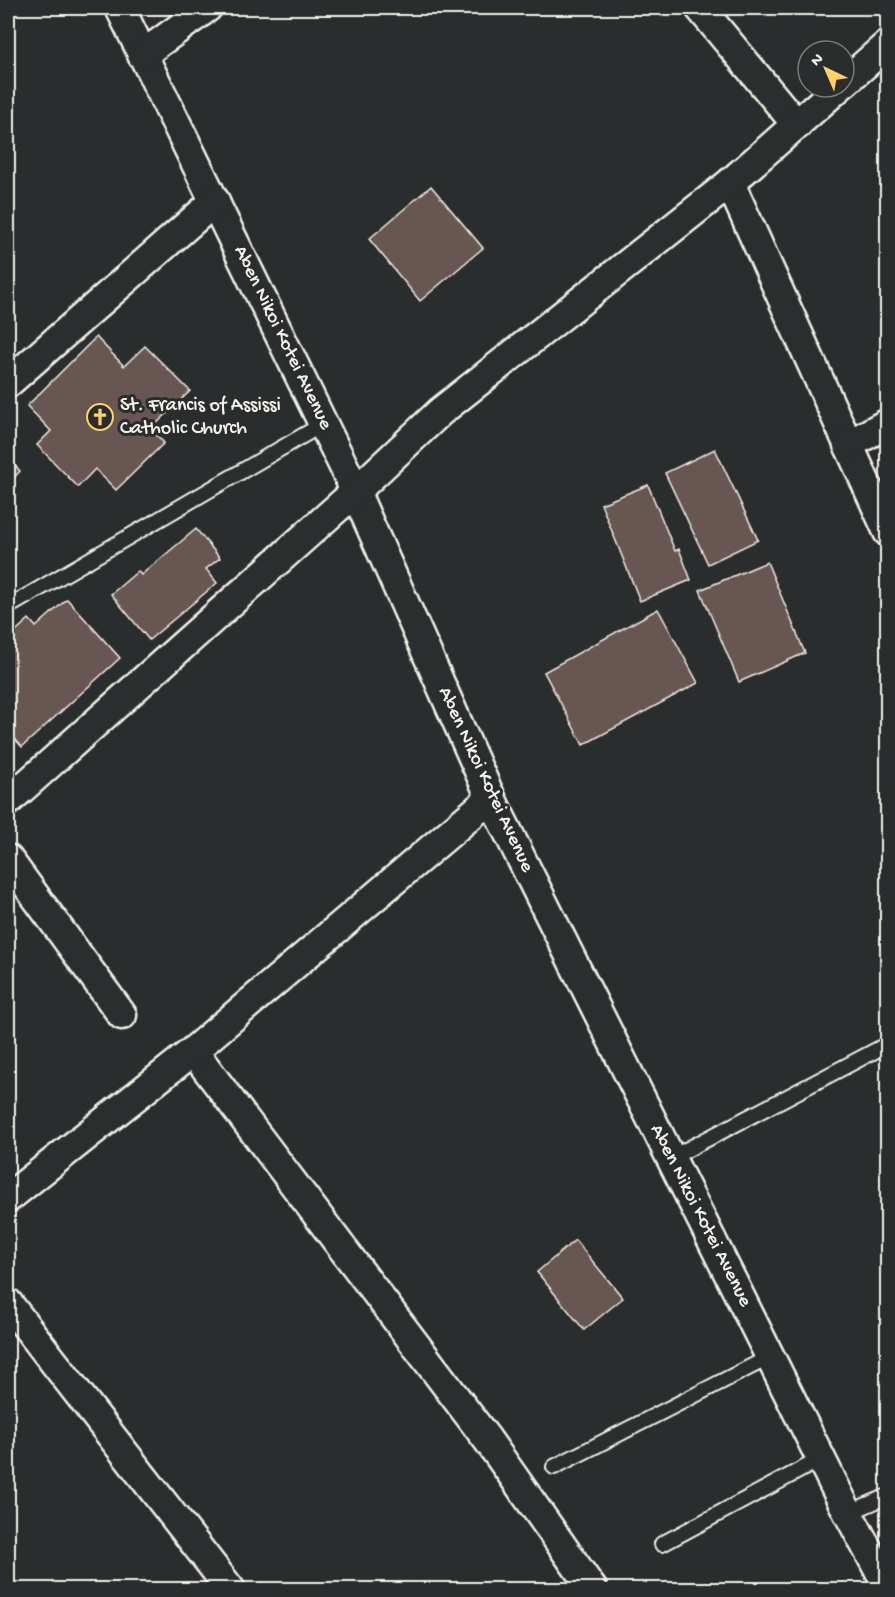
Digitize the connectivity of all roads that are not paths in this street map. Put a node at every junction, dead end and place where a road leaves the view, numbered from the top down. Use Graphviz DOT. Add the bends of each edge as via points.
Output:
graph roads {
  1 [pos="120,8"];
  2 [pos="207,8"];
  3 [pos="700,8"];
  4 [pos="888,44"];
  5 [pos="142,55"];
  6 [pos="856,72"];
  7 [pos="825,99"];
  8 [pos="796,125"];
  9 [pos="730,183"];
  10 [pos="215,201"];
  11 [pos="8,383"];
  12 [pos="888,423"];
  13 [pos="323,424"];
  14 [pos="848,445"];
  15 [pos="355,492"];
  16 [pos="888,532"];
  17 [pos="8,607"];
  18 [pos="491,798"];
  19 [pos="8,801"];
  20 [pos="8,859"];
  21 [pos="122,1015"];
  22 [pos="888,1044"];
  23 [pos="193,1050"];
  24 [pos="671,1158"];
  25 [pos="8,1198"];
  26 [pos="8,1303"];
  27 [pos="770,1357"];
  28 [pos="821,1459"];
  29 [pos="554,1467"];
  30 [pos="888,1496"];
  31 [pos="848,1513"];
  32 [pos="662,1544"];
  33 [pos="888,1587"];
  34 [pos="231,1590"];
  35 [pos="593,1590"];
  1 -- 5 [label="street, Aben Nikoi Kotei Avenue"];
  2 -- 5 [label="street"];
  3 -- 8 [label="street"];
  4 -- 6 [label="street"];
  5 -- 10 [label="street, Aben Nikoi Kotei Avenue"];
  7 -- 8 [label="street"];
  8 -- 9 [label="street"];
  9 -- 14 [label="street"];
  9 -- 15 [label="street" via="440,412"];
  10 -- 11 [label="street"];
  10 -- 13 [label="street, Aben Nikoi Kotei Avenue"];
  12 -- 14 [label="street"];
  13 -- 15 [label="street, Aben Nikoi Kotei Avenue"];
  13 -- 17 [label="lane"];
  14 -- 16 [label="street"];
  15 -- 18 [label="street, Aben Nikoi Kotei Avenue"];
  15 -- 19 [label="street"];
  18 -- 23 [label="street"];
  18 -- 24 [label="street, Aben Nikoi Kotei Avenue"];
  20 -- 21 [label="street"];
  22 -- 24 [label="lane"];
  23 -- 25 [label="street"];
  23 -- 35 [label="street" via="487,1439"];
  24 -- 27 [label="street, Aben Nikoi Kotei Avenue"];
  26 -- 34 [label="street"];
  27 -- 28 [label="street, Aben Nikoi Kotei Avenue"];
  27 -- 29 [label="lane"];
  28 -- 31 [label="street, Aben Nikoi Kotei Avenue"];
  28 -- 32 [label="lane"];
  30 -- 31 [label="lane"];
  31 -- 33 [label="street, Aben Nikoi Kotei Avenue"];
}
